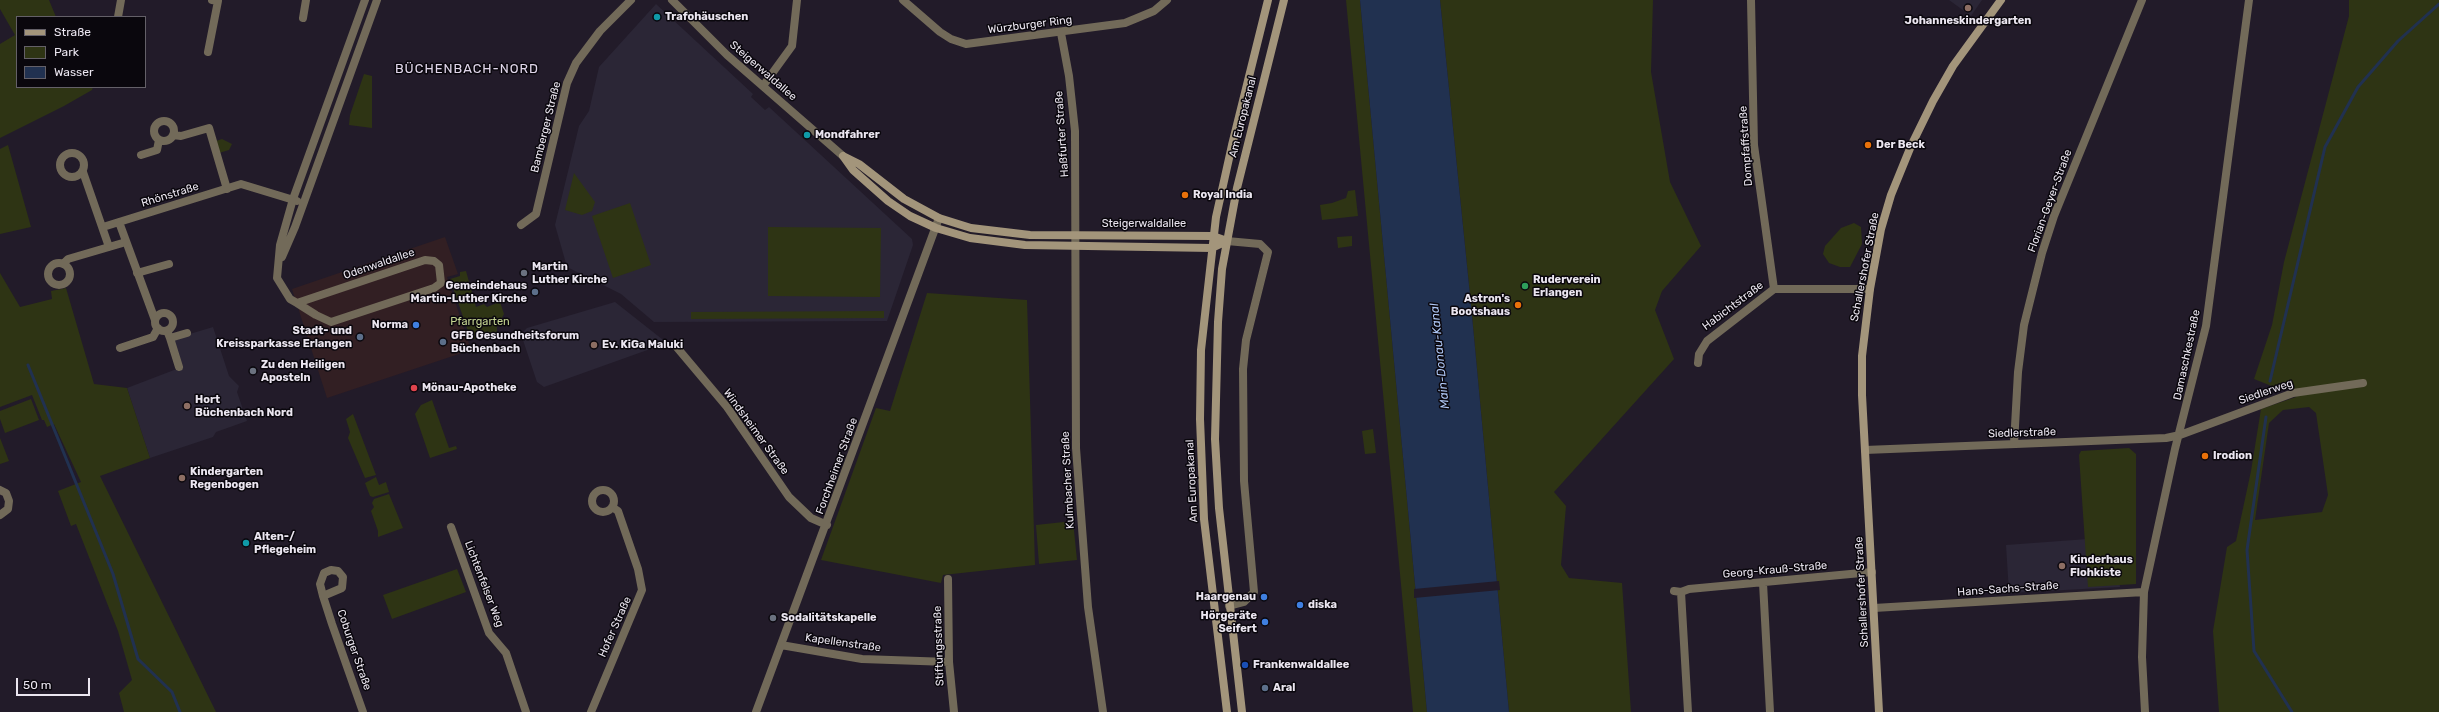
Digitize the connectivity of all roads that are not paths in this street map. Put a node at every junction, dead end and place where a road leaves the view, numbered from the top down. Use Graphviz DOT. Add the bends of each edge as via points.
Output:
graph roads {
  1 [pos="122,0"];
  2 [pos="212,0"];
  3 [pos="306,0"];
  4 [pos="365,0"];
  5 [pos="376,0"];
  6 [pos="631,0"];
  7 [pos="672,0"];
  8 [pos="797,0"];
  9 [pos="903,0"];
  10 [pos="1167,0"];
  11 [pos="1268,0"];
  12 [pos="1284,0"];
  13 [pos="1752,0"];
  14 [pos="2001,0"];
  15 [pos="2142,0"];
  16 [pos="2249,0"];
  17 [pos="118,16"];
  18 [pos="303,18"];
  19 [pos="1061,33"];
  20 [pos="208,52"];
  21 [pos="763,86"];
  22 [pos="173,135"];
  23 [pos="159,140"];
  24 [pos="141,155"];
  25 [pos="843,156"];
  26 [pos="83,172"];
  27 [pos="227,188"];
  28 [pos="293,199"];
  29 [pos="303,202"];
  30 [pos="939,218"];
  31 [pos="120,222"];
  32 [pos="521,226"];
  33 [pos="103,227"];
  34 [pos="936,228"];
  35 [pos="1076,236"];
  36 [pos="1213,236"];
  37 [pos="1227,241"];
  38 [pos="126,242"];
  39 [pos="1076,246"];
  40 [pos="110,247"];
  41 [pos="1212,248"];
  42 [pos="63,264"];
  43 [pos="169,264"];
  44 [pos="278,265"];
  45 [pos="137,273"];
  46 [pos="1774,289"];
  47 [pos="1870,289"];
  48 [pos="297,303"];
  49 [pos="155,320"];
  50 [pos="158,328"];
  51 [pos="187,333"];
  52 [pos="169,334"];
  53 [pos="674,344"];
  54 [pos="120,348"];
  55 [pos="1698,363"];
  56 [pos="179,367"];
  57 [pos="2363,383"];
  58 [pos="2180,436"];
  59 [pos="2014,444"];
  60 [pos="1864,450"];
  61 [pos="0,490"];
  62 [pos="612,507"];
  63 [pos="0,515"];
  64 [pos="827,525"];
  65 [pos="451,527"];
  66 [pos="1872,572"];
  67 [pos="948,579"];
  68 [pos="1763,583"];
  69 [pos="2144,592"];
  70 [pos="323,596"];
  71 [pos="1229,606"];
  72 [pos="1874,608"];
  73 [pos="781,646"];
  74 [pos="949,662"];
  75 [pos="363,712"];
  76 [pos="526,712"];
  77 [pos="591,712"];
  78 [pos="756,712"];
  79 [pos="954,712"];
  80 [pos="1103,712"];
  81 [pos="1226,712"];
  82 [pos="1242,712"];
  83 [pos="1688,712"];
  84 [pos="1770,712"];
  85 [pos="1879,712"];
  86 [pos="2145,712"];
  1 -- 17 [label="street"];
  2 -- 20 [label="street" via="218,2"];
  3 -- 18 [label="street"];
  4 -- 28 [label="street, Odenwaldallee"];
  5 -- 29 [label="street"];
  6 -- 32 [label="street, Bamberger Straße" via="600,31 576,62 567,83 536,214"];
  7 -- 21 [label="street, Steigerwaldallee"];
  8 -- 21 [label="street" via="792,46"];
  9 -- 19 [label="street, Würzburger Ring" via="940,32 966,44"];
  10 -- 19 [label="street, Würzburger Ring" via="1154,11 1125,23"];
  11 -- 36 [label="street, Am Europakanal" via="1232,145"];
  12 -- 37 [label="street, Am Europakanal" via="1239,177"];
  13 -- 46 [label="street, Dompfaffstraße" via="1754,146"];
  14 -- 47 [label="street, Schallershofer Straße" via="1953,66 1911,146 1881,229"];
  15 -- 59 [label="street, Florian-Geyer-Straße" via="2054,216 2042,253 2024,325 2018,372"];
  16 -- 58 [label="street, Damaschkestraße" via="2206,326"];
  19 -- 35 [label="street, Haßfurter Straße" via="1075,131"];
  21 -- 25 [label="street, Steigerwaldallee"];
  22 -- 23 [label="street" via="166,141"];
  22 -- 23 [label="street" via="174,128 170,122 160,121 153,132"];
  22 -- 27 [label="street" via="181,136 208,128"];
  23 -- 24 [label="street" via="157,150"];
  25 -- 30 [label="street, Steigerwaldallee" via="859,164 904,199"];
  25 -- 34 [label="street, Steigerwaldallee" via="853,170 888,201 910,216"];
  26 -- 33 [label="street"];
  27 -- 28 [label="street, Rhönstraße" via="242,184"];
  27 -- 31 [label="street, Rhönstraße"];
  28 -- 29 [label="street"];
  28 -- 44 [label="street, Odenwaldallee" via="280,245"];
  29 -- 44 [label="street"];
  30 -- 34 [label="street"];
  30 -- 35 [label="street, Steigerwaldallee" via="971,228 1003,233"];
  31 -- 33 [label="street, Rhönstraße"];
  31 -- 38 [label="street"];
  33 -- 40 [label="street"];
  34 -- 39 [label="street, Steigerwaldallee" via="998,243"];
  34 -- 64 [label="street, Forchheimer Straße"];
  35 -- 36 [label="street, Steigerwaldallee"];
  35 -- 39 [label="street"];
  36 -- 37 [label="street"];
  36 -- 41 [label="street, Am Europakanal"];
  37 -- 41 [label="street"];
  37 -- 71 [label="street, Am Europakanal" via="1218,322 1215,439"];
  37 -- 71 [label="street" via="1260,244 1268,252 1246,340 1243,369 1244,481 1254,592 1244,602"];
  38 -- 40 [label="street"];
  38 -- 45 [label="street"];
  39 -- 41 [label="street, Steigerwaldallee"];
  39 -- 80 [label="street, Kulmbacher Straße" via="1076,448 1088,607"];
  40 -- 42 [label="street" via="68,259"];
  41 -- 81 [label="street, Am Europakanal" via="1201,350 1200,449 1204,519"];
  43 -- 45 [label="street"];
  44 -- 48 [label="street, Odenwaldallee" via="277,278 285,293"];
  45 -- 49 [label="street"];
  46 -- 47 [label="street, Habichtstraße"];
  46 -- 55 [label="street, Habichtstraße" via="1707,341 1699,354"];
  47 -- 60 [label="street, Schallershofer Straße" via="1862,364"];
  48 -- 48 [label="street, Odenwaldallee" via="331,322 434,288 441,283 441,271 434,261 418,261"];
  49 -- 50 [label="street"];
  49 -- 52 [label="street" via="159,314 169,315 172,323"];
  50 -- 52 [label="street"];
  50 -- 54 [label="street" via="153,337"];
  51 -- 52 [label="street"];
  52 -- 56 [label="street"];
  53 -- 64 [label="street, Windsheimer Straße" via="727,407 789,497 811,518"];
  57 -- 58 [label="street, Siedlerweg" via="2293,393"];
  58 -- 59 [label="street, Siedlerstraße"];
  58 -- 69 [label="street, Damaschkestraße"];
  59 -- 60 [label="street, Siedlerstraße"];
  60 -- 66 [label="street, Schallershofer Straße"];
  61 -- 63 [label="street" via="6,494 9,501 8,509"];
  62 -- 77 [label="street, Hofer Straße" via="618,511 638,568 642,590"];
  64 -- 73 [label="street, Forchheimer Straße"];
  65 -- 76 [label="street, Lichtenfelser Weg" via="489,633 506,653"];
  66 -- 68 [label="street, Georg-Krauß-Straße"];
  66 -- 72 [label="street, Schallershofer Straße"];
  67 -- 74 [label="street, Stiftungsstraße"];
  68 -- 83 [label="street, Georg-Krauß-Straße" via="1678,591"];
  68 -- 84 [label="street"];
  69 -- 72 [label="street, Hans-Sachs-Straße"];
  69 -- 86 [label="street, Damaschkestraße" via="2142,657"];
  70 -- 75 [label="street, Coburger Straße"];
  71 -- 82 [label="street, Am Europakanal"];
  72 -- 85 [label="street, Schallershofer Straße"];
  73 -- 74 [label="street, Kapellenstraße" via="862,659"];
  73 -- 78 [label="street, Forchheimer Straße"];
  74 -- 79 [label="street, Stiftungsstraße"];
}
